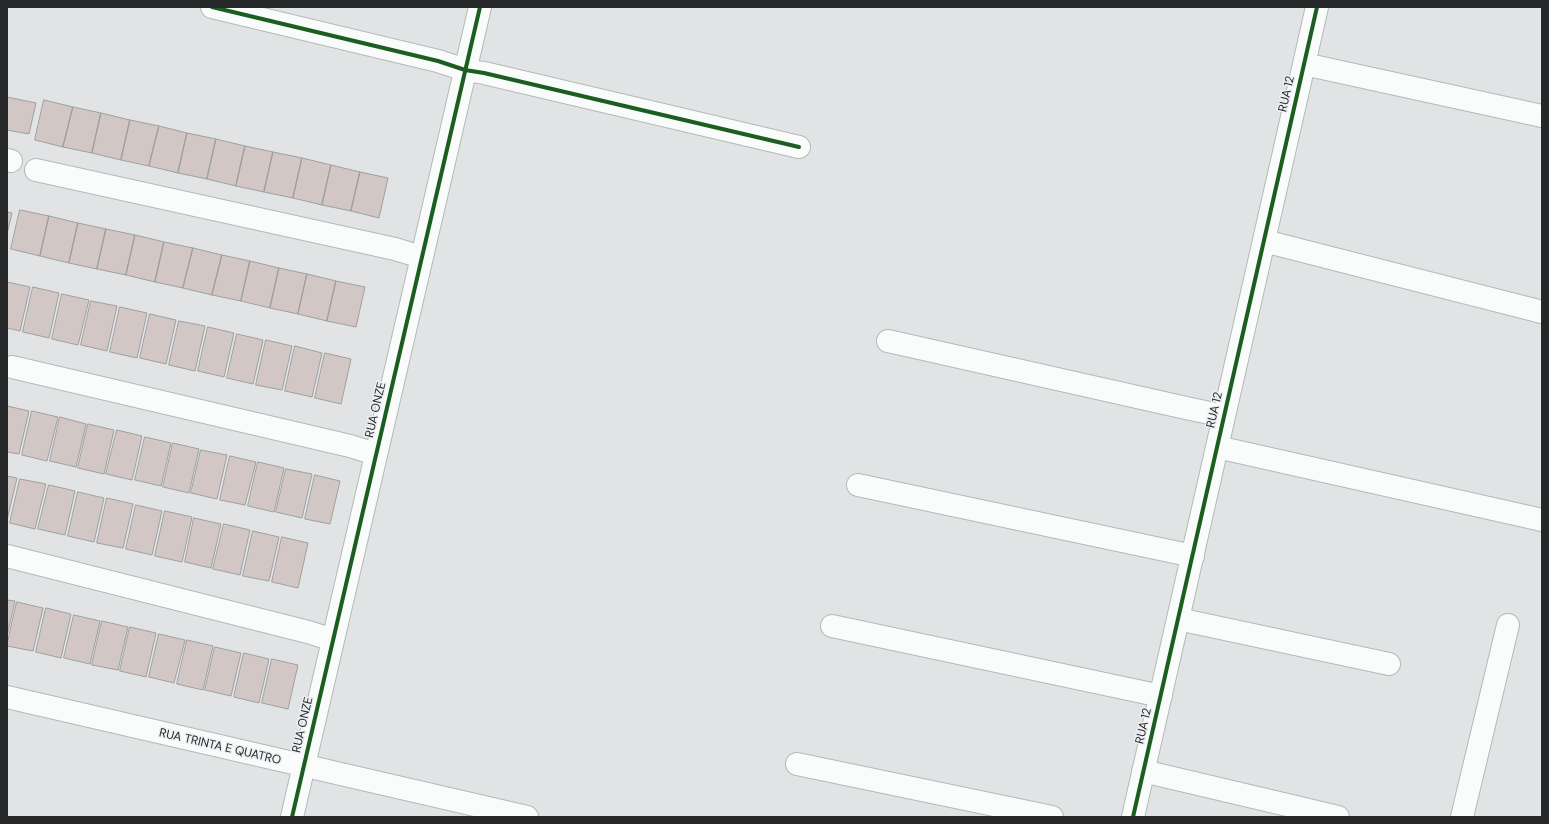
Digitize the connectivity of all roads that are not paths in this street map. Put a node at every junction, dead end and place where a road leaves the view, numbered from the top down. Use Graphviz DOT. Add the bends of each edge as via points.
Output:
graph roads {
  1 [pos="212,7"];
  2 [pos="480,7"];
  3 [pos="1317,7"];
  4 [pos="1304,64"];
  5 [pos="465,70"];
  6 [pos="1542,116"];
  7 [pos="799,147"];
  8 [pos="36,170"];
  9 [pos="1264,241"];
  10 [pos="422,257"];
  11 [pos="1542,312"];
  12 [pos="888,341"];
  13 [pos="12,367"];
  14 [pos="1224,416"];
  15 [pos="1217,447"];
  16 [pos="376,454"];
  17 [pos="858,486"];
  18 [pos="1542,520"];
  19 [pos="7,556"];
  20 [pos="1192,556"];
  21 [pos="1178,619"];
  22 [pos="1508,625"];
  23 [pos="832,626"];
  24 [pos="333,640"];
  25 [pos="1389,664"];
  26 [pos="1161,696"];
  27 [pos="7,697"];
  28 [pos="797,764"];
  29 [pos="304,767"];
  30 [pos="1144,771"];
  31 [pos="292,817"];
  32 [pos="527,817"];
  33 [pos="1052,817"];
  34 [pos="1133,817"];
  35 [pos="1338,817"];
  36 [pos="1462,817"];
  1 -- 5 [label="street" via="438,61"];
  2 -- 5 [label="street, RUA ONZE"];
  3 -- 4 [label="street, RUA 12"];
  4 -- 6 [label="street"];
  4 -- 9 [label="street, RUA 12"];
  5 -- 7 [label="street" via="484,72"];
  5 -- 10 [label="street, RUA ONZE"];
  8 -- 10 [label="street"];
  9 -- 11 [label="street"];
  9 -- 14 [label="street, RUA 12"];
  10 -- 16 [label="street, RUA ONZE"];
  12 -- 14 [label="street"];
  13 -- 16 [label="street"];
  14 -- 15 [label="street, RUA 12"];
  15 -- 18 [label="street"];
  15 -- 20 [label="street, RUA 12"];
  16 -- 24 [label="street, RUA ONZE"];
  17 -- 20 [label="street"];
  19 -- 24 [label="street"];
  20 -- 21 [label="street, RUA 12"];
  21 -- 25 [label="street"];
  21 -- 26 [label="street, RUA 12"];
  22 -- 36 [label="street"];
  23 -- 26 [label="street"];
  24 -- 29 [label="street, RUA ONZE"];
  26 -- 30 [label="street, RUA 12"];
  27 -- 29 [label="street, RUA TRINTA E QUATRO"];
  28 -- 33 [label="street"];
  29 -- 31 [label="street, RUA ONZE"];
  29 -- 32 [label="street, RUA TRINTA E QUATRO"];
  30 -- 34 [label="street, RUA 12"];
  30 -- 35 [label="street"];
}
